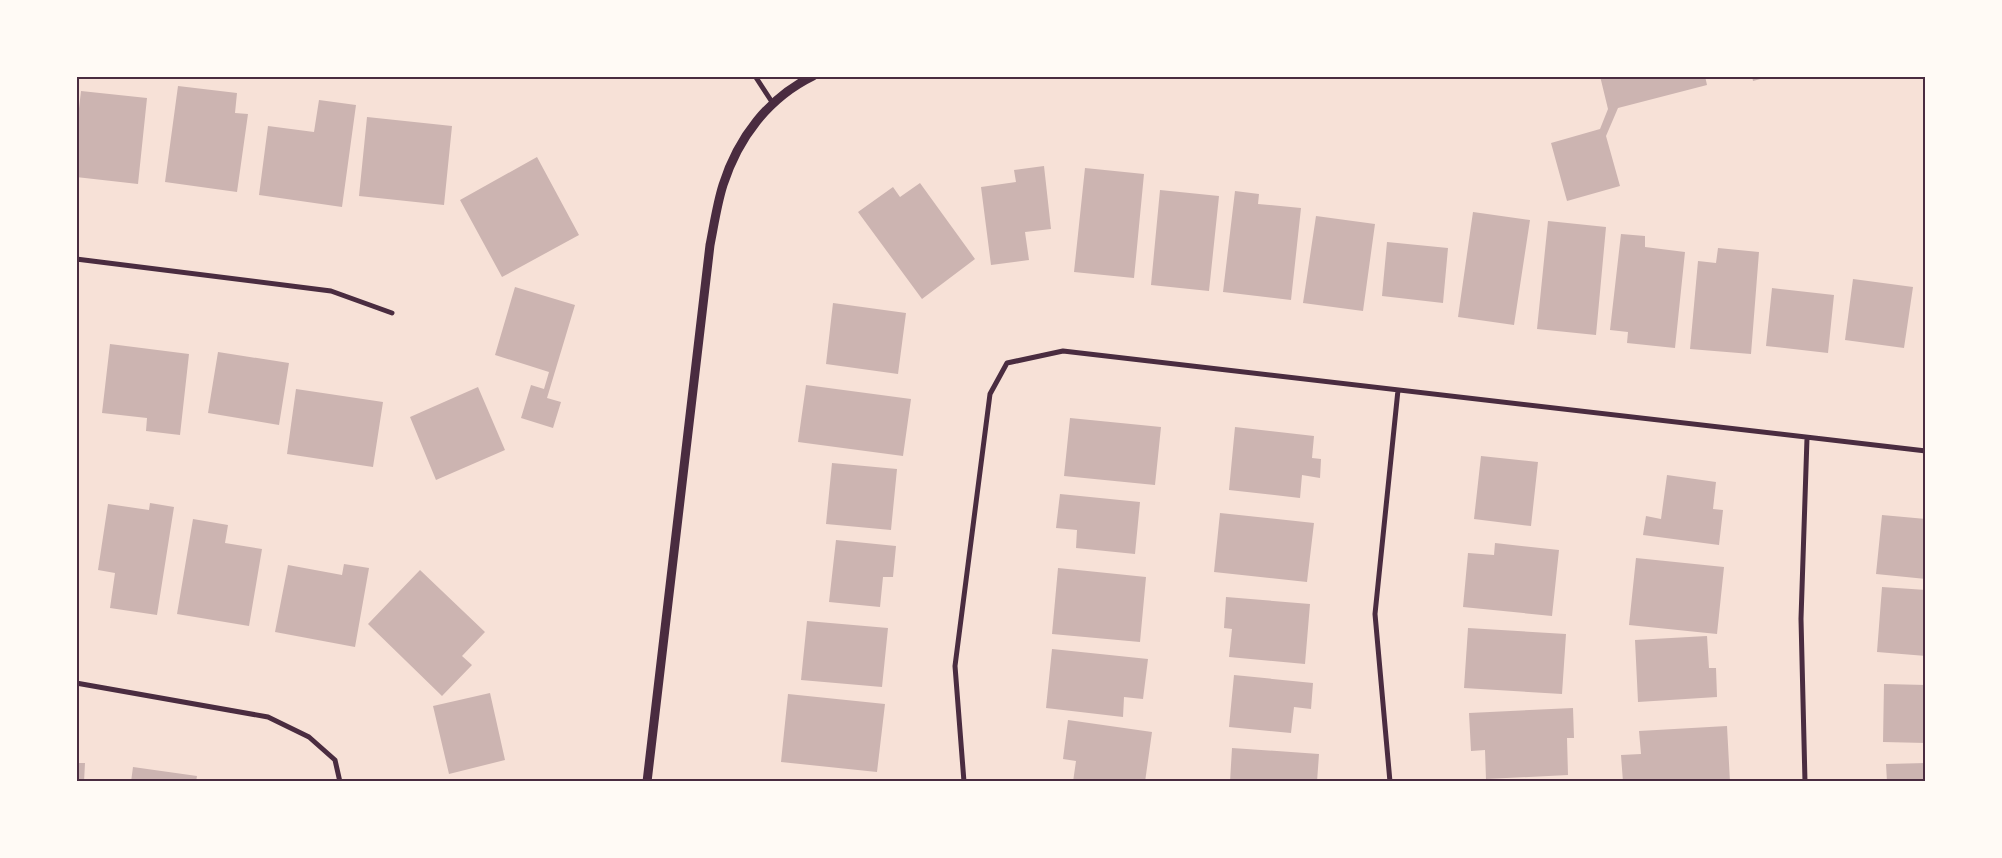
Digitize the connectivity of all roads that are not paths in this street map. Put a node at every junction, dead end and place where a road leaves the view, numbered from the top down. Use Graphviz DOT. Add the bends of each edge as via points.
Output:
graph roads {
  1 [pos="755,76"];
  2 [pos="813,76"];
  3 [pos="772,102"];
  4 [pos="76,259"];
  5 [pos="392,313"];
  6 [pos="1398,390"];
  7 [pos="1806,438"];
  8 [pos="1926,451"];
  9 [pos="76,683"];
  10 [pos="340,782"];
  11 [pos="647,782"];
  12 [pos="964,782"];
  13 [pos="1390,782"];
  14 [pos="1805,782"];
  1 -- 3 [label="street"];
  2 -- 3 [label="street"];
  3 -- 11 [label="street" via="747,132 723,185 710,245"];
  4 -- 5 [label="street" via="331,292"];
  6 -- 7 [label="street"];
  6 -- 12 [label="street" via="1063,351 1007,363 990,394 955,666"];
  6 -- 13 [label="street" via="1375,614"];
  7 -- 8 [label="street"];
  7 -- 14 [label="street" via="1801,619"];
  9 -- 10 [label="street" via="268,717 309,737 335,760"];
}
